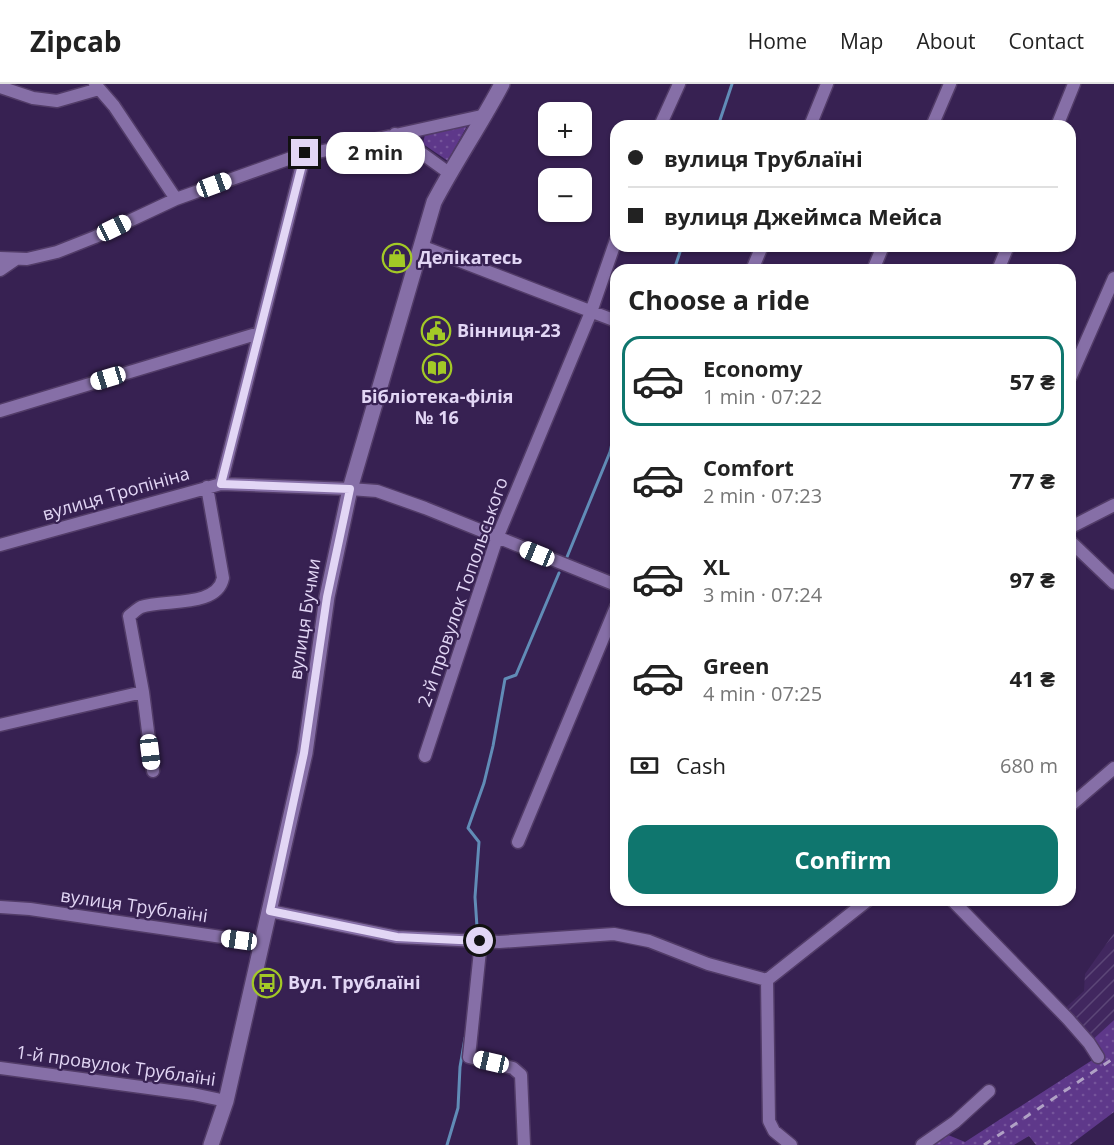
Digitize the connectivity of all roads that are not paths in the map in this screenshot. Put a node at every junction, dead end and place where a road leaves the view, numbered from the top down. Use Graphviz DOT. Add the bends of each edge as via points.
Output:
graph roads {
  1 [pos="502,84"];
  2 [pos="679,84"];
  3 [pos="827,84"];
  4 [pos="950,84"];
  5 [pos="1074,84"];
  6 [pos="97,86"];
  7 [pos="0,87"];
  8 [pos="486,116"];
  9 [pos="663,120"];
  10 [pos="812,120"];
  11 [pos="935,120"];
  12 [pos="1059,120"];
  13 [pos="395,134"];
  14 [pos="305,153"];
  15 [pos="449,173"];
  16 [pos="176,199"];
  17 [pos="421,246"];
  18 [pos="612,252"];
  19 [pos="0,258"];
  20 [pos="16,260"];
  21 [pos="0,270"];
  22 [pos="1114,278"];
  23 [pos="591,312"];
  24 [pos="610,319"];
  25 [pos="259,333"];
  26 [pos="1076,365"];
  27 [pos="0,411"];
  28 [pos="221,484"];
  29 [pos="207,487"];
  30 [pos="350,489"];
  31 [pos="1114,505"];
  32 [pos="1076,524"];
  33 [pos="498,538"];
  34 [pos="0,545"];
  35 [pos="1076,547"];
  36 [pos="610,583"];
  37 [pos="1114,583"];
  38 [pos="610,621"];
  39 [pos="143,692"];
  40 [pos="0,725"];
  41 [pos="425,756"];
  42 [pos="1114,768"];
  43 [pos="153,771"];
  44 [pos="1076,801"];
  45 [pos="518,842"];
  46 [pos="860,906"];
  47 [pos="958,906"];
  48 [pos="0,907"];
  49 [pos="270,911"];
  50 [pos="480,941"];
  51 [pos="263,943"];
  52 [pos="767,980"];
  53 [pos="1098,1057"];
  54 [pos="0,1068"];
  55 [pos="989,1091"];
  56 [pos="226,1101"];
  57 [pos="211,1145"];
  58 [pos="524,1145"];
  59 [pos="791,1145"];
  60 [pos="922,1145"];
  1 -- 8 [label="street, вулиця Бучми"];
  2 -- 9 [label="street"];
  3 -- 10 [label="street"];
  4 -- 11 [label="street"];
  5 -- 12 [label="street"];
  6 -- 7 [label="street" via="57,100 33,98"];
  6 -- 16 [label="street"];
  8 -- 13 [label="street"];
  8 -- 15 [label="street, вулиця Бучми"];
  13 -- 14 [label="street"];
  13 -- 15 [label="street"];
  14 -- 16 [label="street"];
  14 -- 25 [label="street"];
  15 -- 17 [label="street, вулиця Бучми" via="434,202"];
  16 -- 20 [label="street" via="57,252"];
  17 -- 23 [label="street"];
  17 -- 30 [label="street, вулиця Бучми"];
  18 -- 23 [label="street, 2-й провулок Топольського"];
  19 -- 20 [label="street"];
  20 -- 21 [label="street"];
  22 -- 26 [label="street"];
  23 -- 24 [label="street"];
  23 -- 33 [label="street, 2-й провулок Топольського"];
  25 -- 27 [label="street"];
  25 -- 28 [label="street"];
  28 -- 29 [label="street, вулиця Тропініна"];
  28 -- 30 [label="street, вулиця Тропініна"];
  29 -- 34 [label="street, вулиця Тропініна"];
  29 -- 39 [label="street" via="223,578 221,586 204,597 140,608 129,615"];
  30 -- 33 [label="street, вулиця Тропініна" via="376,491"];
  30 -- 49 [label="street, вулиця Бучми" via="327,597 304,753"];
  31 -- 32 [label="street"];
  33 -- 36 [label="street, вулиця Тропініна"];
  33 -- 41 [label="street, 2-й провулок Топольського"];
  35 -- 37 [label="street"];
  38 -- 45 [label="street"];
  39 -- 40 [label="street"];
  39 -- 43 [label="street"];
  42 -- 44 [label="street"];
  46 -- 52 [label="street"];
  47 -- 53 [label="street" via="1068,1019"];
  48 -- 51 [label="street, вулиця Трублаїні"];
  49 -- 50 [label="street" via="397,937"];
  49 -- 51 [label="street, вулиця Бучми"];
  50 -- 52 [label="street" via="614,934 649,941 708,964"];
  50 -- 58 [label="street" via="470,1057 513,1068 521,1075"];
  51 -- 56 [label="street, вулиця Бучми"];
  52 -- 59 [label="street" via="769,1121 774,1131"];
  54 -- 56 [label="street, 1-й провулок Трублаїні"];
  55 -- 60 [label="street"];
  56 -- 57 [label="street, вулиця Бучми"];
}
